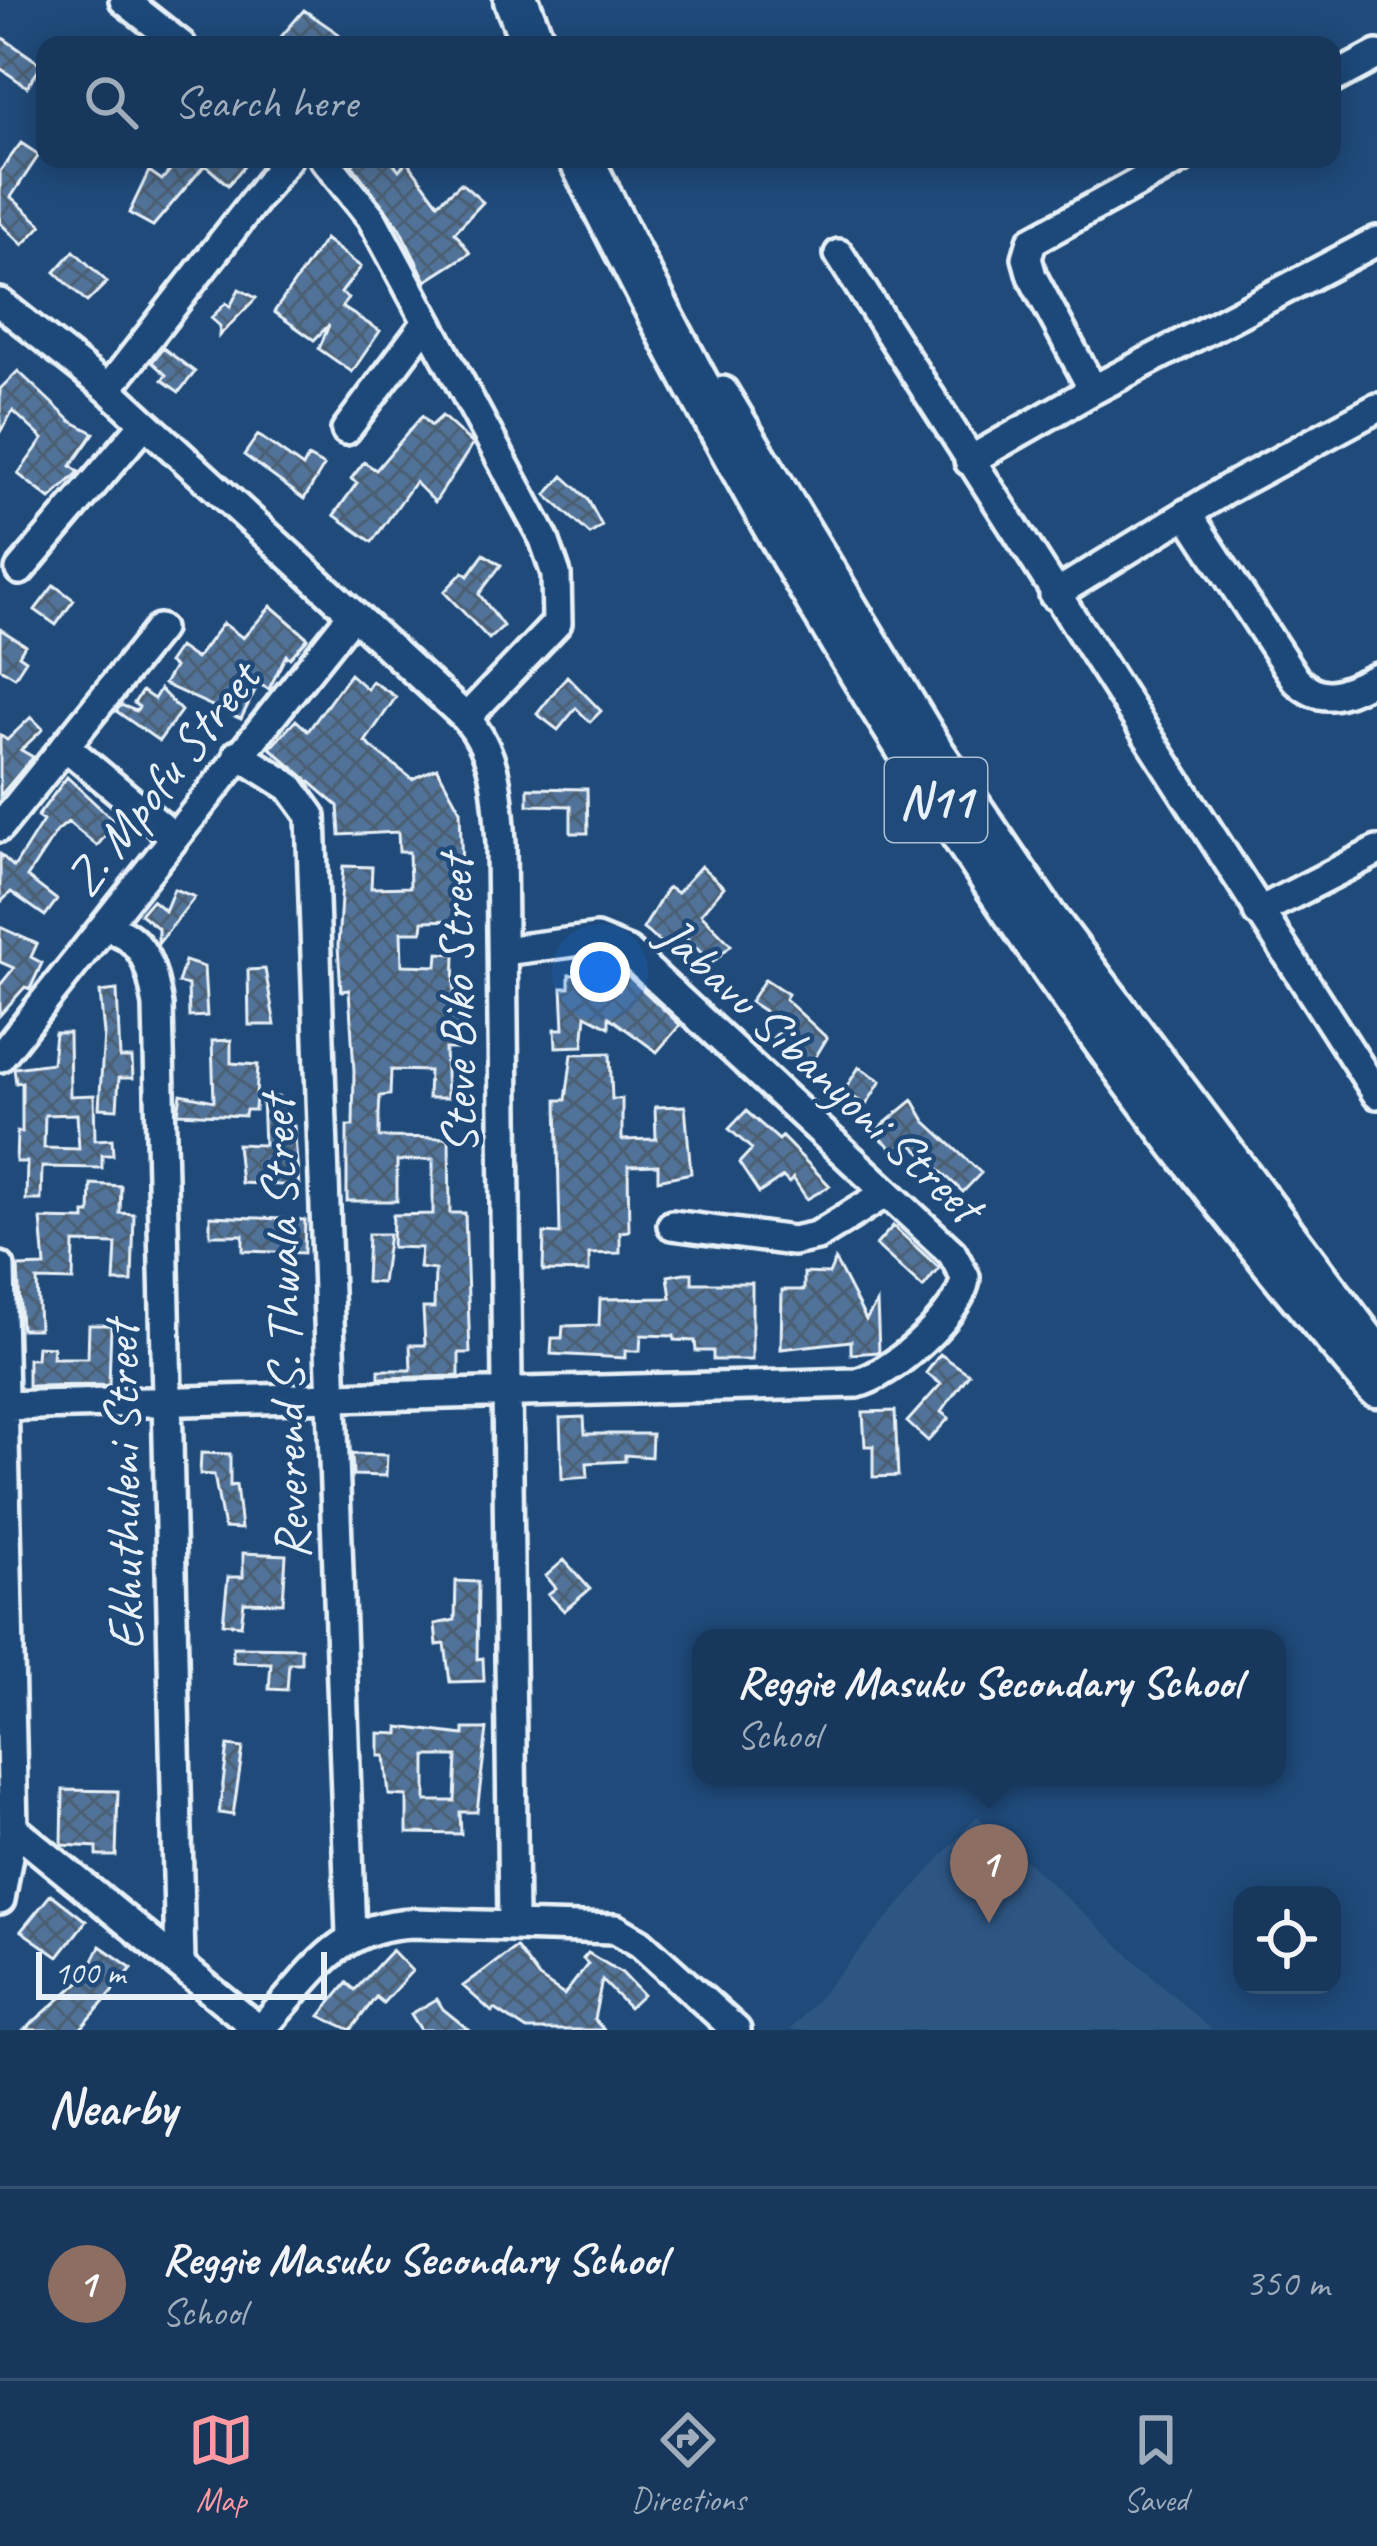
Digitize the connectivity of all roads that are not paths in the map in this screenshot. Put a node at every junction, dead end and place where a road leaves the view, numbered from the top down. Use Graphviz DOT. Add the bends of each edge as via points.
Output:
graph roads {
  1 [pos="124,0"];
  2 [pos="516,0"];
  3 [pos="170,36"];
  4 [pos="530,36"];
  5 [pos="1377,56"];
  6 [pos="1341,74"];
  7 [pos="280,168"];
  8 [pos="331,168"];
  9 [pos="584,168"];
  10 [pos="1165,168"];
  11 [pos="1377,241"];
  12 [pos="839,254"];
  13 [pos="646,292"];
  14 [pos="0,303"];
  15 [pos="428,322"];
  16 [pos="108,389"];
  17 [pos="1093,390"];
  18 [pos="1377,408"];
  19 [pos="146,424"];
  20 [pos="346,430"];
  21 [pos="969,460"];
  22 [pos="1187,513"];
  23 [pos="20,570"];
  24 [pos="1054,595"];
  25 [pos="352,615"];
  26 [pos="159,629"];
  27 [pos="1377,678"];
  28 [pos="466,718"];
  29 [pos="65,746"];
  30 [pos="238,754"];
  31 [pos="0,827"];
  32 [pos="174,837"];
  33 [pos="1377,851"];
  34 [pos="1258,912"];
  35 [pos="106,927"];
  36 [pos="503,951"];
  37 [pos="1365,1050"];
  38 [pos="0,1057"];
  39 [pos="1377,1094"];
  40 [pos="886,1193"];
  41 [pos="671,1225"];
  42 [pos="0,1267"];
  43 [pos="1377,1347"];
  44 [pos="1377,1385"];
  45 [pos="511,1389"];
  46 [pos="334,1394"];
  47 [pos="168,1401"];
  48 [pos="1,1406"];
  49 [pos="5,1668"];
  50 [pos="13,1828"];
  51 [pos="0,1900"];
  52 [pos="513,1923"];
  53 [pos="351,1935"];
  54 [pos="180,1962"];
  55 [pos="270,2027"];
  56 [pos="736,2030"];
  1 -- 3 [label="street"];
  2 -- 4 [label="highway"];
  5 -- 6 [label="street"];
  7 -- 16 [label="street"];
  8 -- 15 [label="street" via="371,217"];
  9 -- 13 [label="highway, N11"];
  10 -- 17 [label="street" via="1032,241 1032,276"];
  11 -- 17 [label="street"];
  12 -- 21 [label="street"];
  13 -- 43 [label="street" via="716,381 938,748 1050,913"];
  13 -- 44 [label="highway, N11" via="742,475 978,864 1153,1109"];
  14 -- 16 [label="street, Steve Biko Street"];
  15 -- 20 [label="street"];
  15 -- 28 [label="street" via="544,539 559,605 544,641"];
  16 -- 19 [label="street, Steve Biko Street"];
  17 -- 21 [label="street"];
  18 -- 22 [label="street"];
  19 -- 23 [label="street"];
  19 -- 25 [label="street, Steve Biko Street"];
  21 -- 24 [label="street"];
  22 -- 24 [label="street"];
  22 -- 27 [label="street" via="1311,694 1336,696"];
  24 -- 34 [label="street"];
  25 -- 28 [label="street, Steve Biko Street"];
  25 -- 30 [label="street, Z. Mpofu Street"];
  26 -- 29 [label="street"];
  28 -- 36 [label="street, Steve Biko Street" via="494,767"];
  29 -- 31 [label="street"];
  29 -- 32 [label="street"];
  30 -- 32 [label="street, Z. Mpofu Street"];
  30 -- 46 [label="street, Reverend S. Thwala Street" via="290,787 311,817"];
  32 -- 35 [label="street, Z. Mpofu Street"];
  33 -- 34 [label="street"];
  34 -- 37 [label="street"];
  35 -- 38 [label="street, Z. Mpofu Street"];
  35 -- 47 [label="street, Ekhuthuleni Street" via="146,955 158,1006"];
  36 -- 40 [label="street, Jabavu Sibanyoni Street" via="596,939 618,946"];
  36 -- 45 [label="street, Steve Biko Street"];
  37 -- 39 [label="street"];
  40 -- 41 [label="street" via="817,1236 793,1241"];
  40 -- 45 [label="street, Jabavu Sibanyoni Street" via="952,1253 965,1276 960,1298 898,1363 857,1383"];
  42 -- 48 [label="street"];
  45 -- 46 [label="street"];
  45 -- 52 [label="street, Steve Biko Street"];
  46 -- 47 [label="street"];
  46 -- 53 [label="street, Reverend S. Thwala Street"];
  47 -- 48 [label="street"];
  47 -- 54 [label="street, Ekhuthuleni Street"];
  48 -- 49 [label="street"];
  49 -- 50 [label="street"];
  50 -- 51 [label="street"];
  50 -- 54 [label="street"];
  52 -- 53 [label="street" via="381,1924"];
  52 -- 56 [label="street" via="626,1934"];
  53 -- 55 [label="street"];
  54 -- 55 [label="street"];
}
